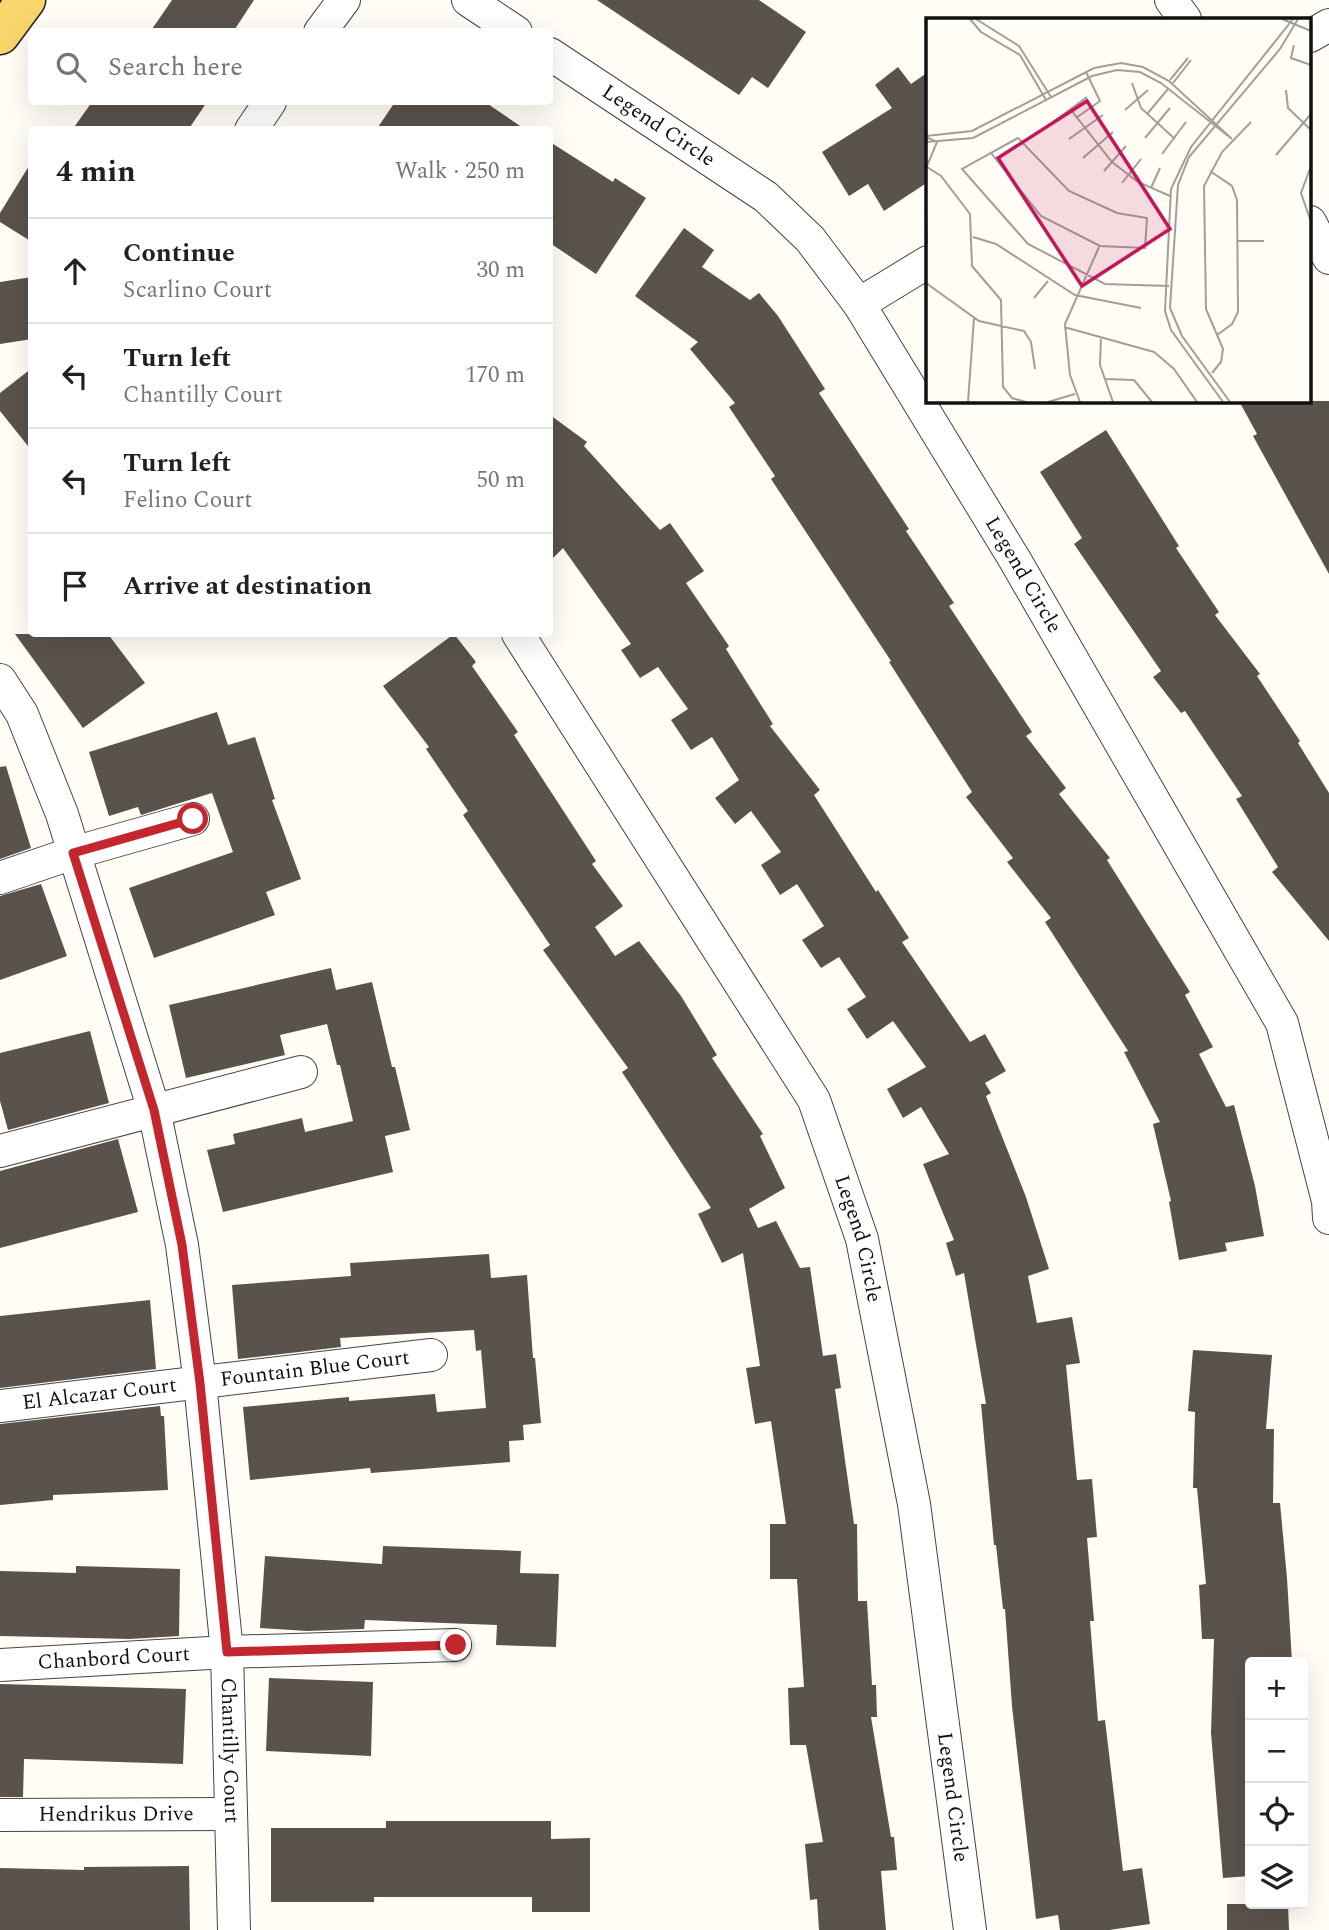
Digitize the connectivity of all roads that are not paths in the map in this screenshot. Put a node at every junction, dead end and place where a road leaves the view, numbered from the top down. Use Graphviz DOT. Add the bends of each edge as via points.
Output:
graph roads {
  1 [pos="26,0"];
  2 [pos="344,0"];
  3 [pos="468,0"];
  4 [pos="1171,0"];
  5 [pos="1184,18"];
  6 [pos="1329,25"];
  7 [pos="323,28"];
  8 [pos="510,28"];
  9 [pos="0,35"];
  10 [pos="1312,35"];
  11 [pos="553,56"];
  12 [pos="268,105"];
  13 [pos="254,126"];
  14 [pos="1312,226"];
  15 [pos="1329,258"];
  16 [pos="926,263"];
  17 [pos="859,304"];
  18 [pos="520,637"];
  19 [pos="0,680"];
  20 [pos="193,819"];
  21 [pos="73,853"];
  22 [pos="0,878"];
  23 [pos="301,1072"];
  24 [pos="154,1110"];
  25 [pos="0,1151"];
  26 [pos="1329,1219"];
  27 [pos="431,1355"];
  28 [pos="200,1383"];
  29 [pos="0,1406"];
  30 [pos="456,1645"];
  31 [pos="227,1652"];
  32 [pos="0,1665"];
  33 [pos="230,1814"];
  34 [pos="0,1815"];
  35 [pos="234,1930"];
  36 [pos="970,1930"];
  1 -- 9 [label="main road"];
  2 -- 7 [label="street"];
  3 -- 8 [label="street"];
  4 -- 5 [label="street"];
  6 -- 10 [label="street"];
  11 -- 17 [label="street, Legend Circle" via="766,197 810,239"];
  12 -- 13 [label="street"];
  14 -- 15 [label="street"];
  16 -- 17 [label="street"];
  17 -- 26 [label="street, Legend Circle" via="1015,560 1282,1023"];
  18 -- 36 [label="street, Legend Circle" via="814,1100 862,1240 914,1504"];
  19 -- 21 [label="street, Chantilly Court" via="23,714"];
  20 -- 21 [label="street"];
  21 -- 22 [label="street"];
  21 -- 24 [label="street, Chantilly Court"];
  23 -- 24 [label="street"];
  24 -- 25 [label="street"];
  24 -- 28 [label="street, Chantilly Court" via="182,1245"];
  27 -- 28 [label="street, Fountain Blue Court"];
  28 -- 29 [label="street, El Alcazar Court"];
  28 -- 31 [label="street, Chantilly Court"];
  30 -- 31 [label="street, Chanbord Court"];
  31 -- 32 [label="street, Chanbord Court"];
  31 -- 33 [label="street, Chantilly Court"];
  33 -- 34 [label="street, Hendrikus Drive"];
  33 -- 35 [label="street, Chantilly Court"];
}
